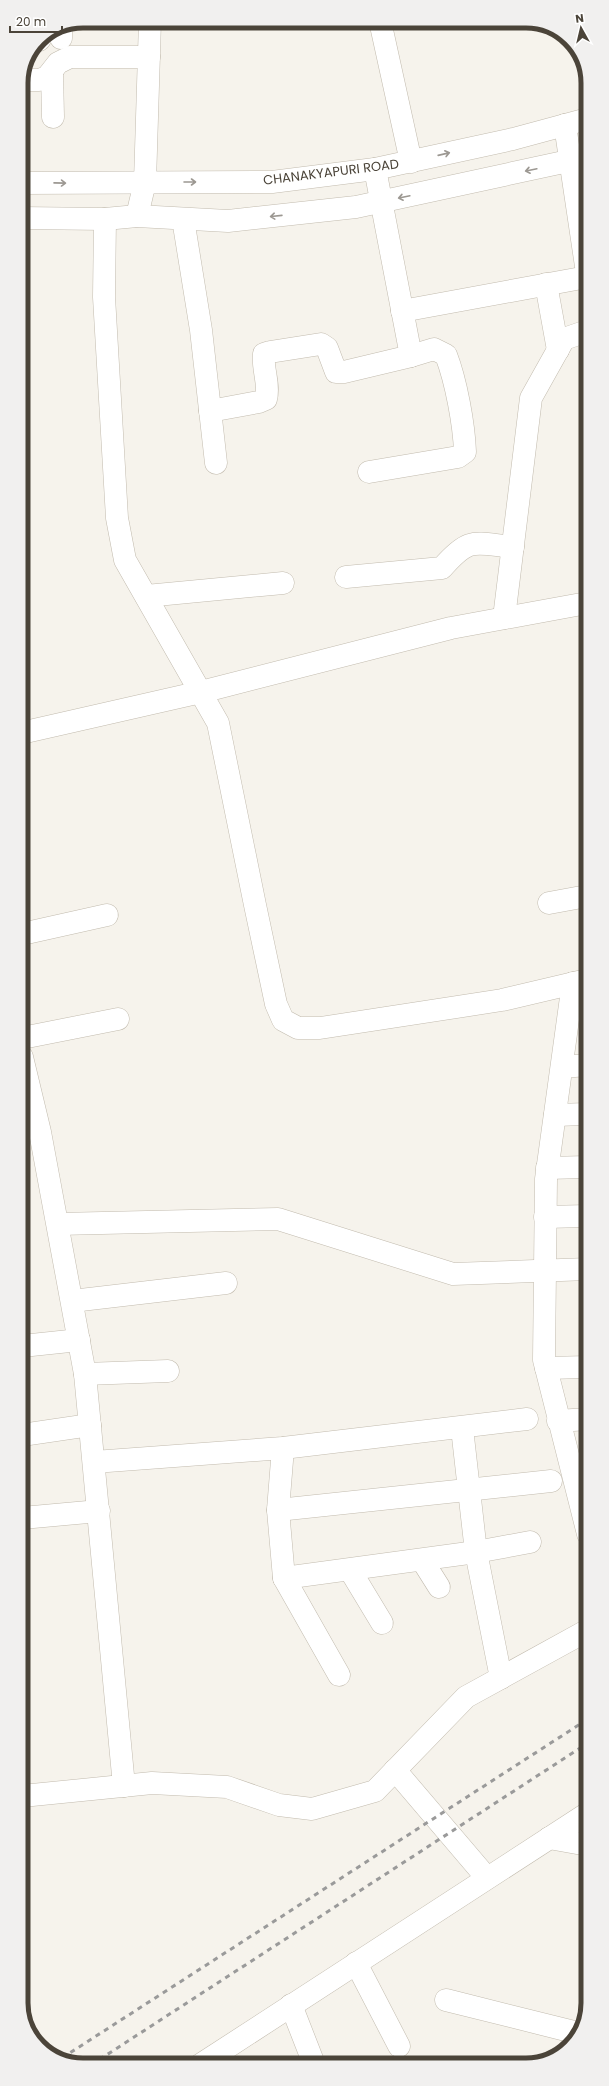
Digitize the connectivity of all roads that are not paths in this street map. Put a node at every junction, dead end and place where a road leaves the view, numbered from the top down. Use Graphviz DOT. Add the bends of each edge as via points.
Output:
graph roads {
  1 [pos="150,28"];
  2 [pos="382,28"];
  3 [pos="149,57"];
  4 [pos="52,73"];
  5 [pos="28,80"];
  6 [pos="53,117"];
  7 [pos="581,121"];
  8 [pos="565,125"];
  9 [pos="578,159"];
  10 [pos="411,162"];
  11 [pos="374,169"];
  12 [pos="144,182"];
  13 [pos="28,183"];
  14 [pos="581,197"];
  15 [pos="381,202"];
  16 [pos="137,216"];
  17 [pos="28,218"];
  18 [pos="105,219"];
  19 [pos="184,219"];
  20 [pos="581,278"];
  21 [pos="546,284"];
  22 [pos="402,311"];
  23 [pos="581,333"];
  24 [pos="558,350"];
  25 [pos="411,356"];
  26 [pos="210,411"];
  27 [pos="216,463"];
  28 [pos="369,472"];
  29 [pos="513,547"];
  30 [pos="346,577"];
  31 [pos="283,583"];
  32 [pos="146,596"];
  33 [pos="581,604"];
  34 [pos="504,618"];
  35 [pos="201,692"];
  36 [pos="28,731"];
  37 [pos="581,897"];
  38 [pos="549,903"];
  39 [pos="107,915"];
  40 [pos="28,933"];
  41 [pos="580,981"];
  42 [pos="118,1019"];
  43 [pos="28,1037"];
  44 [pos="581,1065"];
  45 [pos="562,1067"];
  46 [pos="28,1082"];
  47 [pos="555,1114"];
  48 [pos="581,1114"];
  49 [pos="581,1167"];
  50 [pos="547,1168"];
  51 [pos="581,1216"];
  52 [pos="545,1217"];
  53 [pos="58,1224"];
  54 [pos="581,1269"];
  55 [pos="544,1271"];
  56 [pos="226,1283"];
  57 [pos="72,1301"];
  58 [pos="79,1340"];
  59 [pos="28,1345"];
  60 [pos="581,1367"];
  61 [pos="546,1368"];
  62 [pos="168,1372"];
  63 [pos="85,1374"];
  64 [pos="527,1419"];
  65 [pos="581,1419"];
  66 [pos="558,1421"];
  67 [pos="90,1425"];
  68 [pos="462,1428"];
  69 [pos="28,1434"];
  70 [pos="283,1448"];
  71 [pos="94,1462"];
  72 [pos="579,1470"];
  73 [pos="551,1480"];
  74 [pos="581,1484"];
  75 [pos="470,1490"];
  76 [pos="278,1510"];
  77 [pos="99,1511"];
  78 [pos="28,1517"];
  79 [pos="530,1542"];
  80 [pos="476,1552"];
  81 [pos="422,1560"];
  82 [pos="350,1570"];
  83 [pos="284,1578"];
  84 [pos="439,1587"];
  85 [pos="382,1623"];
  86 [pos="581,1634"];
  87 [pos="339,1675"];
  88 [pos="501,1678"];
  89 [pos="395,1770"];
  90 [pos="124,1786"];
  91 [pos="28,1795"];
  92 [pos="581,1818"];
  93 [pos="549,1838"];
  94 [pos="581,1844"];
  95 [pos="487,1878"];
  96 [pos="356,1963"];
  97 [pos="446,2000"];
  98 [pos="291,2006"];
  99 [pos="573,2032"];
  100 [pos="399,2046"];
  101 [pos="211,2058"];
  102 [pos="312,2058"];
  1 -- 3 [label="street"];
  2 -- 10 [label="street"];
  3 -- 4 [label="street" via="70,57 58,64"];
  3 -- 12 [label="street"];
  4 -- 5 [label="street" via="39,80"];
  4 -- 6 [label="street"];
  7 -- 8 [label="street, CHANAKYAPURI ROAD"];
  8 -- 9 [label="street"];
  10 -- 8 [label="street, CHANAKYAPURI ROAD, one-way"];
  9 -- 14 [label="street"];
  9 -- 15 [label="street, one-way"];
  10 -- 11 [label="street, CHANAKYAPURI ROAD"];
  12 -- 11 [label="street, CHANAKYAPURI ROAD, one-way" via="272,182"];
  11 -- 15 [label="street"];
  13 -- 12 [label="street, CHANAKYAPURI ROAD, one-way"];
  12 -- 16 [label="street"];
  15 -- 19 [label="street, one-way" via="228,221"];
  15 -- 22 [label="street"];
  16 -- 18 [label="street"];
  16 -- 19 [label="street"];
  17 -- 18 [label="street"];
  18 -- 32 [label="street" via="104,297 117,518 125,560"];
  19 -- 26 [label="street"];
  20 -- 21 [label="street"];
  21 -- 22 [label="street"];
  21 -- 24 [label="street"];
  22 -- 25 [label="street"];
  23 -- 24 [label="street" via="564,339"];
  24 -- 29 [label="street" via="531,398"];
  25 -- 26 [label="street" via="336,372 327,348 321,344 270,352 264,354 263,362 268,392 266,399"];
  25 -- 28 [label="street" via="434,349 446,355 452,369 465,452 458,457"];
  26 -- 27 [label="street"];
  29 -- 30 [label="street" via="473,543 461,548 442,568"];
  29 -- 34 [label="street"];
  31 -- 32 [label="street"];
  32 -- 35 [label="street"];
  33 -- 34 [label="street"];
  34 -- 35 [label="street" via="451,628"];
  35 -- 36 [label="street"];
  35 -- 41 [label="street" via="218,723 276,1004 283,1020 298,1028 320,1028 502,1000"];
  37 -- 38 [label="street"];
  39 -- 40 [label="street"];
  41 -- 45 [label="street"];
  42 -- 43 [label="street"];
  44 -- 45 [label="street"];
  45 -- 47 [label="street"];
  46 -- 53 [label="street"];
  47 -- 48 [label="street"];
  47 -- 50 [label="street"];
  49 -- 50 [label="street"];
  50 -- 52 [label="street"];
  51 -- 52 [label="street"];
  52 -- 55 [label="street"];
  53 -- 55 [label="street" via="278,1219 453,1274"];
  53 -- 57 [label="street"];
  54 -- 55 [label="street"];
  55 -- 61 [label="street"];
  56 -- 57 [label="street"];
  57 -- 58 [label="street"];
  58 -- 59 [label="street"];
  58 -- 63 [label="street"];
  60 -- 61 [label="street"];
  61 -- 66 [label="street"];
  62 -- 63 [label="street"];
  63 -- 67 [label="street"];
  64 -- 68 [label="street"];
  65 -- 66 [label="street"];
  66 -- 72 [label="street"];
  67 -- 69 [label="street"];
  67 -- 71 [label="street"];
  68 -- 70 [label="street"];
  68 -- 75 [label="street"];
  70 -- 71 [label="street"];
  70 -- 76 [label="street"];
  71 -- 77 [label="street"];
  72 -- 74 [label="street"];
  73 -- 75 [label="street"];
  75 -- 76 [label="street"];
  75 -- 80 [label="street"];
  76 -- 83 [label="street"];
  77 -- 78 [label="street"];
  77 -- 90 [label="street"];
  79 -- 80 [label="street"];
  80 -- 81 [label="street"];
  80 -- 88 [label="street"];
  81 -- 82 [label="street"];
  81 -- 84 [label="street"];
  82 -- 83 [label="street"];
  82 -- 85 [label="street"];
  83 -- 87 [label="street"];
  86 -- 88 [label="street"];
  88 -- 89 [label="street" via="466,1697"];
  89 -- 90 [label="street" via="375,1791 312,1809 279,1805 227,1786 152,1783"];
  89 -- 95 [label="street"];
  90 -- 91 [label="street"];
  92 -- 93 [label="street"];
  93 -- 94 [label="street"];
  93 -- 95 [label="street"];
  95 -- 96 [label="street"];
  96 -- 98 [label="street"];
  96 -- 100 [label="street"];
  97 -- 99 [label="street"];
  98 -- 101 [label="street"];
  98 -- 102 [label="street"];
}
